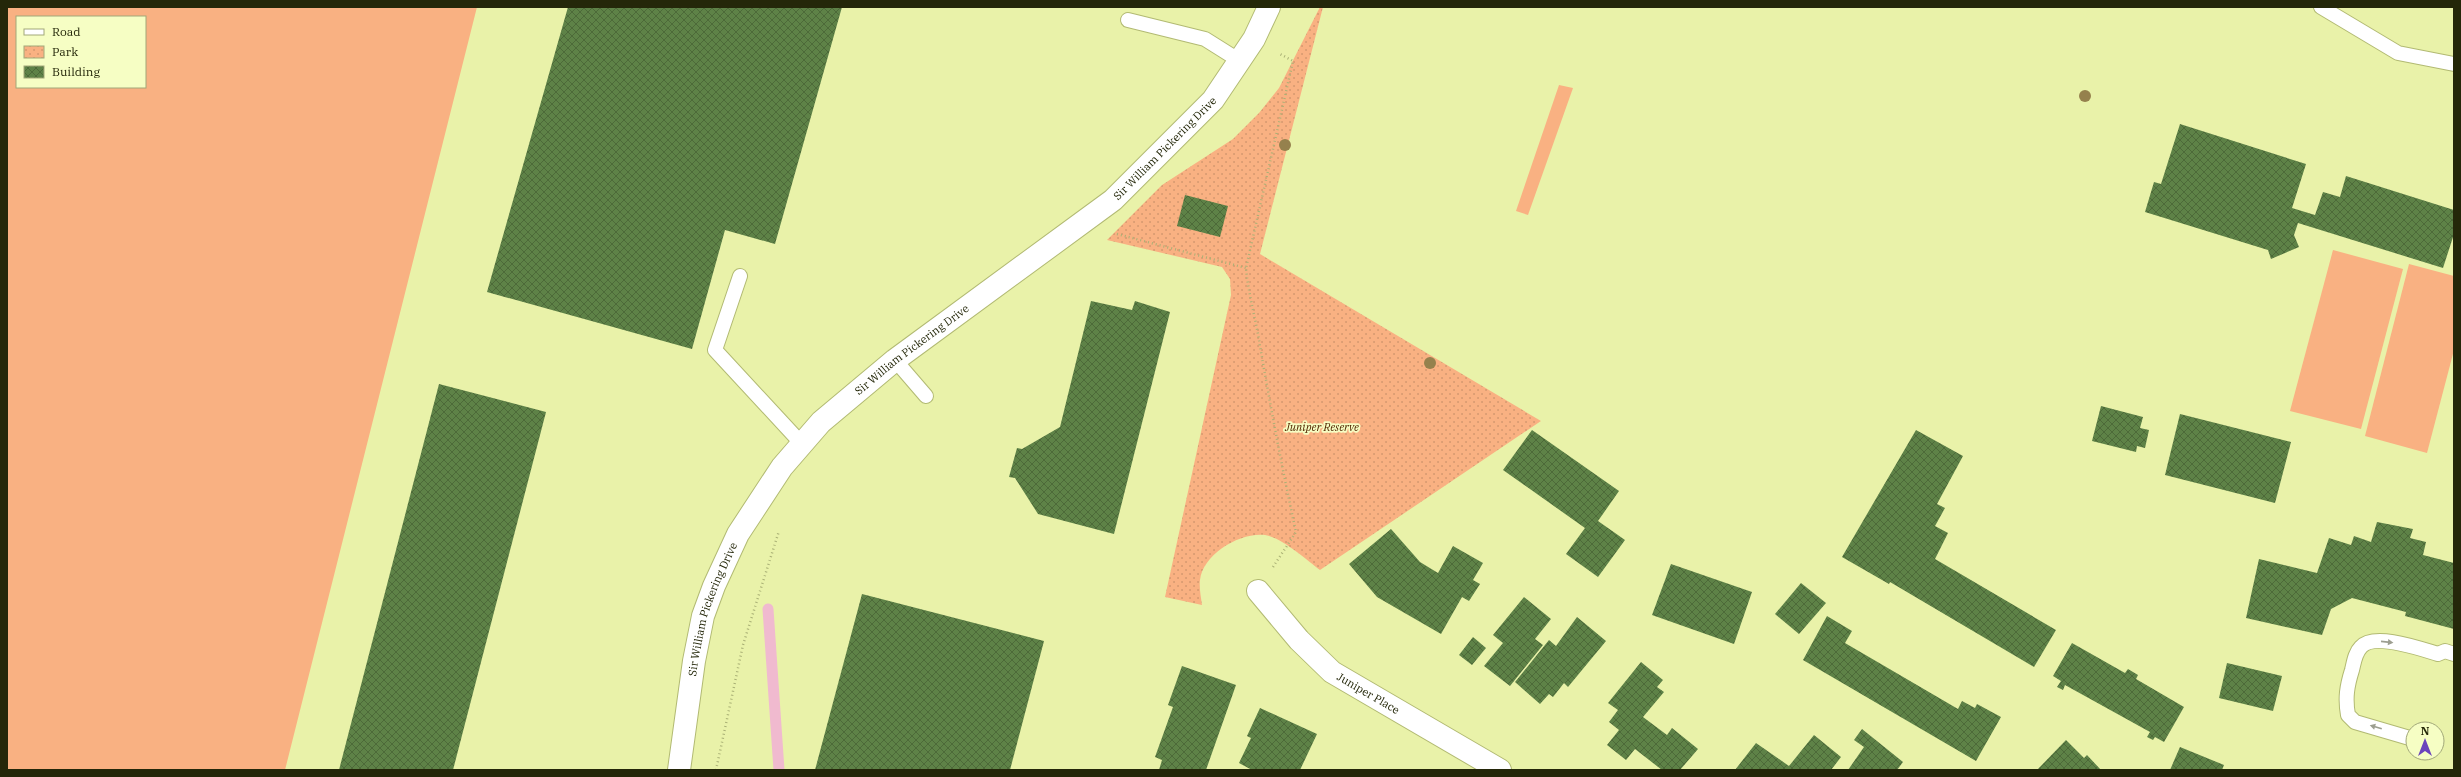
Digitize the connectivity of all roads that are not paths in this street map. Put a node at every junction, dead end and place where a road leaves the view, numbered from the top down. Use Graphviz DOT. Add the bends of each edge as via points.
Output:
graph roads {
  1 [pos="1270,7"];
  2 [pos="2321,7"];
  3 [pos="1128,20"];
  4 [pos="1240,61"];
  5 [pos="2454,64"];
  6 [pos="740,276"];
  7 [pos="895,360"];
  8 [pos="926,396"];
  9 [pos="802,444"];
  10 [pos="1258,591"];
  11 [pos="2454,654"];
  12 [pos="2405,736"];
  13 [pos="679,770"];
  14 [pos="1500,770"];
  1 -- 4 [label="street, Sir William Pickering Drive"];
  2 -- 5 [label="lane" via="2398,53"];
  3 -- 4 [label="lane" via="1205,39"];
  4 -- 7 [label="street, Sir William Pickering Drive" via="1213,100 1113,200"];
  6 -- 9 [label="lane" via="715,350"];
  7 -- 8 [label="lane"];
  7 -- 9 [label="street, Sir William Pickering Drive" via="821,422"];
  9 -- 13 [label="street, Sir William Pickering Drive" via="782,467 738,534 714,586 703,616 694,662"];
  10 -- 14 [label="street, Juniper Place" via="1299,640 1332,672"];
  12 -- 11 [label="lane, one-way" via="2355,722 2348,715 2346,690 2357,651 2362,645 2378,641 2438,654 2444,651"];
}
